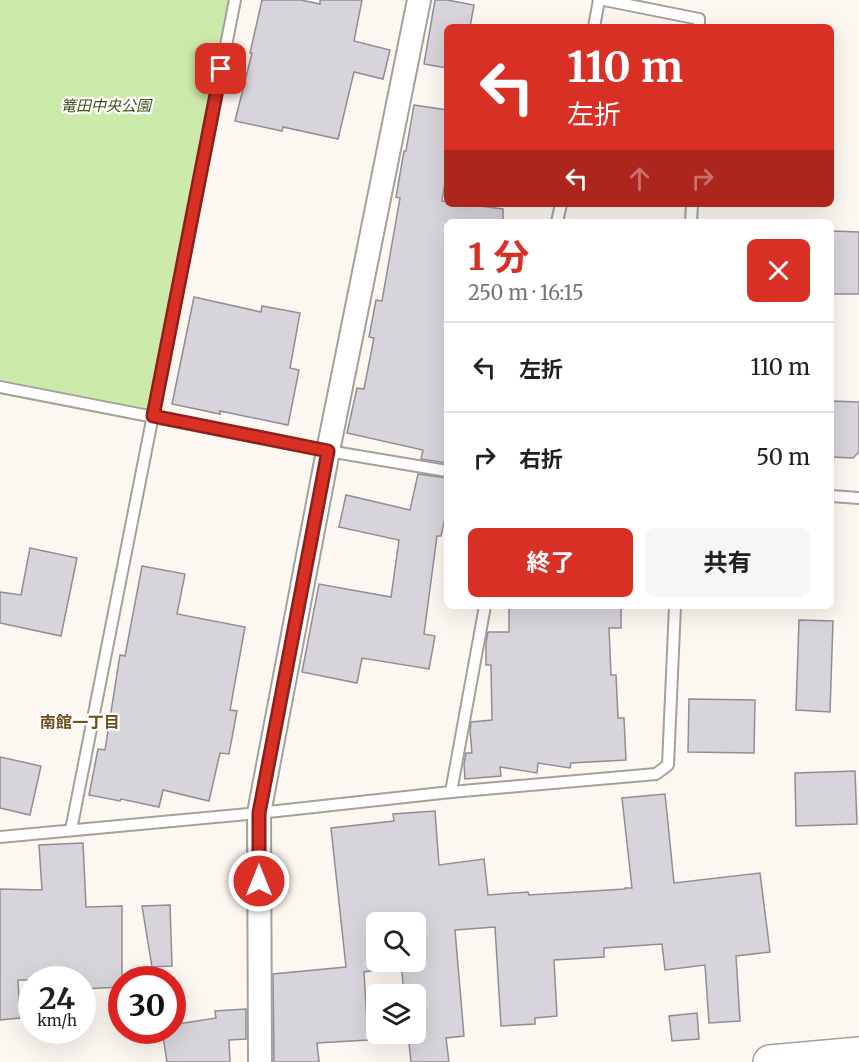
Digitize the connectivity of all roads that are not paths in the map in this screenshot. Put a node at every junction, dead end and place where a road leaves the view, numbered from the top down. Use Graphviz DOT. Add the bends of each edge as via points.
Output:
graph roads {
  1 [pos="235,0"];
  2 [pos="419,0"];
  3 [pos="599,0"];
  4 [pos="604,0"];
  5 [pos="595,24"];
  6 [pos="699,24"];
  7 [pos="0,387"];
  8 [pos="153,416"];
  9 [pos="328,451"];
  10 [pos="444,470"];
  11 [pos="834,496"];
  12 [pos="859,498"];
  13 [pos="484,609"];
  14 [pos="675,609"];
  15 [pos="451,792"];
  16 [pos="259,813"];
  17 [pos="71,830"];
  18 [pos="0,837"];
  19 [pos="859,1054"];
  20 [pos="260,1062"];
  21 [pos="770,1062"];
  1 -- 8 [label="lane"];
  2 -- 9 [label="street"];
  3 -- 5 [label="lane"];
  4 -- 6 [label="lane" via="699,19"];
  7 -- 8 [label="lane"];
  8 -- 9 [label="lane"];
  8 -- 17 [label="lane"];
  9 -- 10 [label="lane"];
  9 -- 16 [label="street"];
  11 -- 12 [label="lane"];
  13 -- 15 [label="lane"];
  14 -- 15 [label="lane" via="668,765 656,774"];
  15 -- 16 [label="lane"];
  16 -- 17 [label="lane"];
  16 -- 20 [label="street"];
  17 -- 18 [label="lane"];
  19 -- 21 [label="main road"];
}
